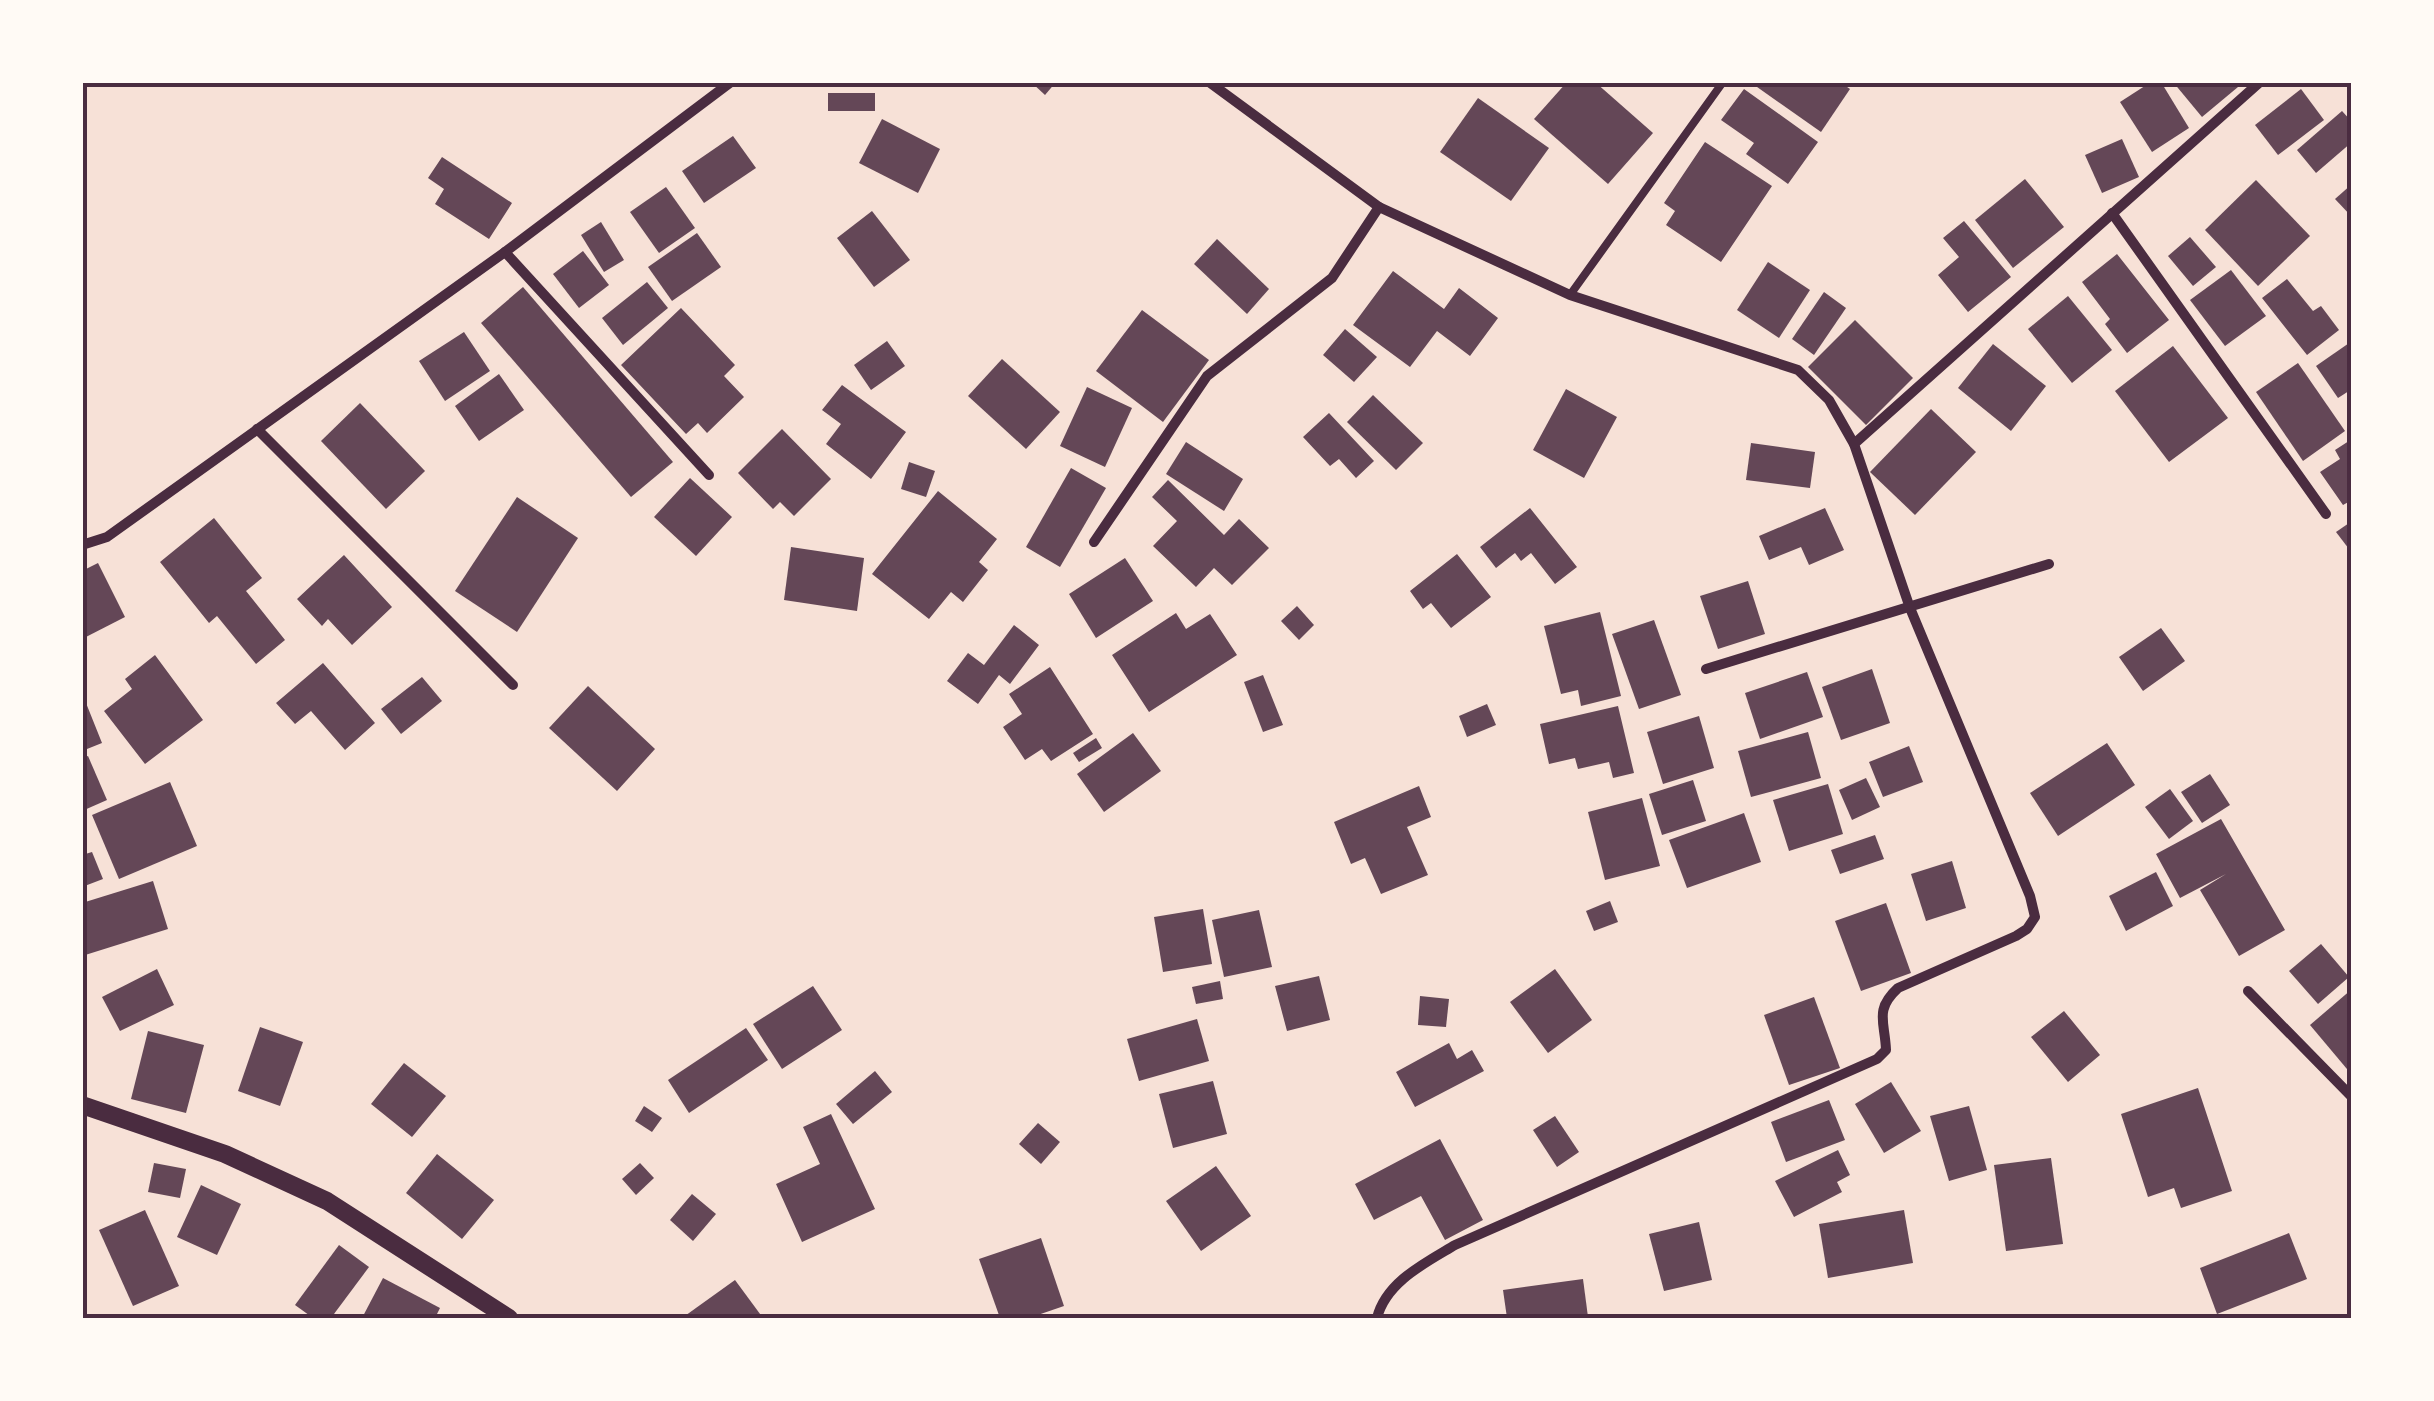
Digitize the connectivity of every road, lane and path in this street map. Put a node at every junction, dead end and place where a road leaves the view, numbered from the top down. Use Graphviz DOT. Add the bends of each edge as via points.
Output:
graph roads {
  1 [pos="731,82"];
  2 [pos="1209,82"];
  3 [pos="1722,82"];
  4 [pos="2260,82"];
  5 [pos="1379,207"];
  6 [pos="2112,213"];
  7 [pos="505,252"];
  8 [pos="1570,295"];
  9 [pos="258,429"];
  10 [pos="1854,444"];
  11 [pos="709,475"];
  12 [pos="2326,514"];
  13 [pos="1094,542"];
  14 [pos="82,545"];
  15 [pos="2049,564"];
  16 [pos="1910,608"];
  17 [pos="1706,669"];
  18 [pos="514,685"];
  19 [pos="2248,991"];
  20 [pos="2352,1096"];
  21 [pos="82,1104"];
  22 [pos="509,1318"];
  23 [pos="1377,1318"];
  1 -- 7 [label="street"];
  2 -- 5 [label="street"];
  3 -- 8 [label="lane"];
  4 -- 6 [label="street"];
  5 -- 8 [label="street"];
  5 -- 13 [label="street" via="1332,278 1207,376"];
  6 -- 10 [label="street"];
  6 -- 12 [label="street"];
  7 -- 9 [label="street"];
  7 -- 11 [label="street"];
  8 -- 10 [label="street" via="1798,370 1830,400"];
  9 -- 14 [label="street" via="107,537"];
  9 -- 18 [label="street"];
  10 -- 16 [label="street"];
  15 -- 16 [label="street"];
  16 -- 17 [label="street"];
  16 -- 23 [label="street" via="2030,896 2034,917 2028,929 1898,988 1882,1010 1886,1050 1877,1060 1454,1245 1406,1275"];
  19 -- 20 [label="street"];
  21 -- 22 [label="street" via="225,1154 327,1201"];
}
